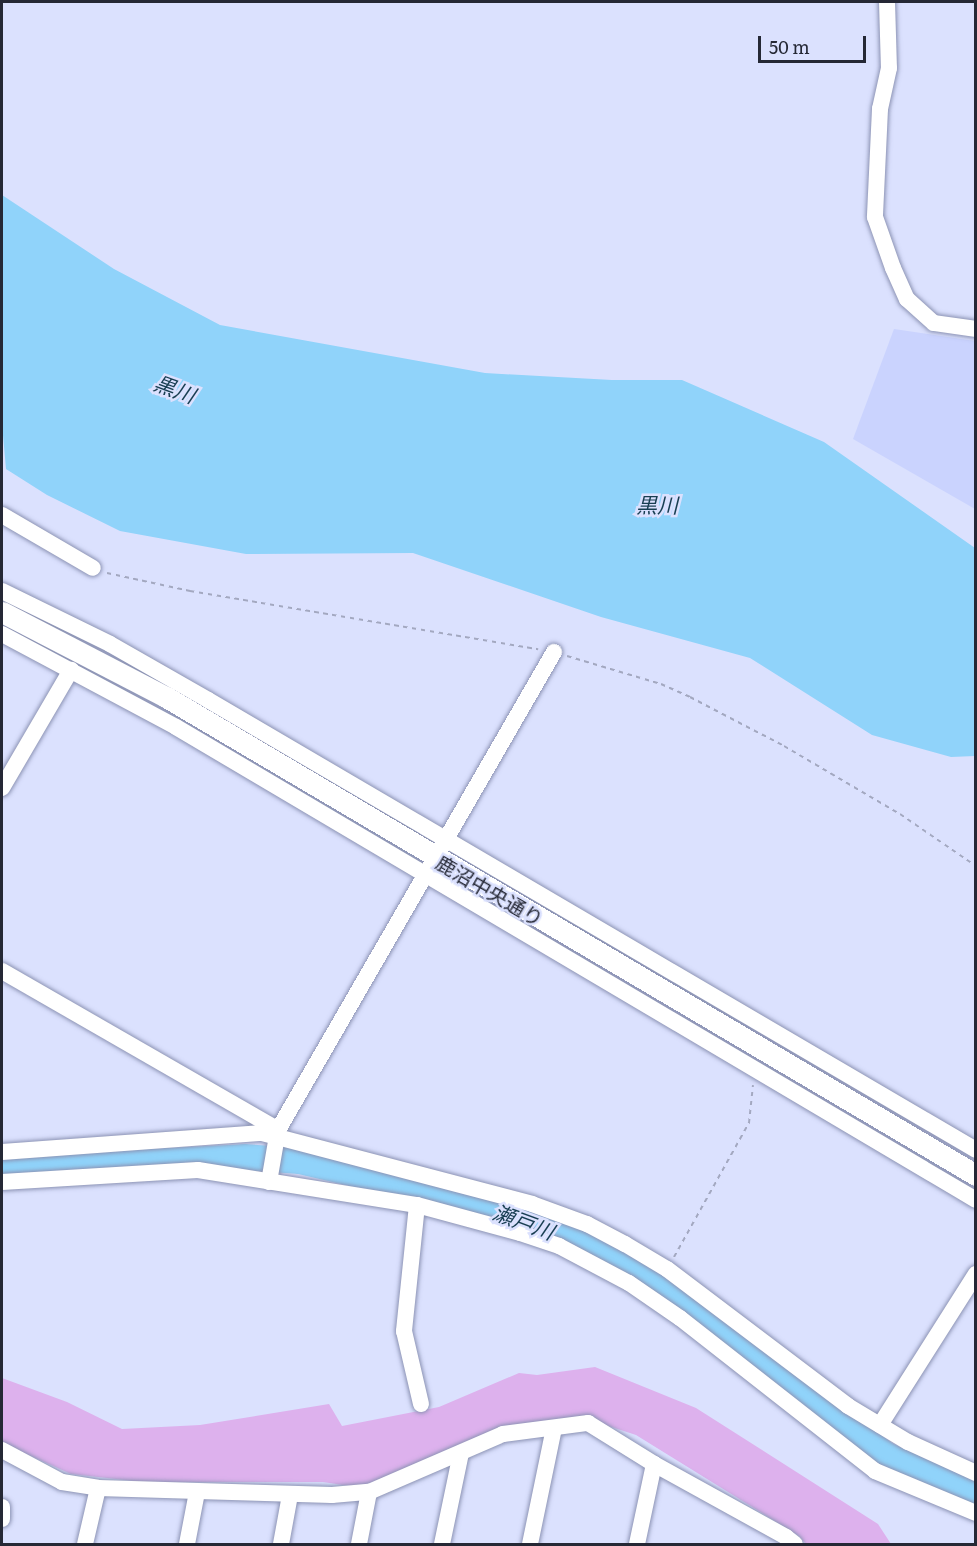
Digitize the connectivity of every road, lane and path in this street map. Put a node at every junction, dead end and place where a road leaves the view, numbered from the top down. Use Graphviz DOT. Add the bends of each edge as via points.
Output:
graph roads {
  1 [pos="887,2"];
  2 [pos="975,329"];
  3 [pos="2,515"];
  4 [pos="93,568"];
  5 [pos="2,591"];
  6 [pos="2,612"];
  7 [pos="2,634"];
  8 [pos="554,652"];
  9 [pos="71,670"];
  10 [pos="2,788"];
  11 [pos="436,857"];
  12 [pos="2,970"];
  13 [pos="758,1071"];
  14 [pos="902,1132"];
  15 [pos="277,1134"];
  16 [pos="975,1150"];
  17 [pos="2,1152"];
  18 [pos="975,1175"];
  19 [pos="2,1182"];
  20 [pos="269,1182"];
  21 [pos="975,1200"];
  22 [pos="417,1205"];
  23 [pos="667,1269"];
  24 [pos="975,1274"];
  25 [pos="421,1404"];
  26 [pos="880,1425"];
  27 [pos="554,1428"];
  28 [pos="2,1450"];
  29 [pos="462,1453"];
  30 [pos="654,1464"];
  31 [pos="975,1473"];
  32 [pos="98,1488"];
  33 [pos="196,1492"];
  34 [pos="369,1492"];
  35 [pos="290,1496"];
  36 [pos="2,1507"];
  37 [pos="975,1513"];
  38 [pos="2,1519"];
  39 [pos="774,1538"];
  40 [pos="85,1545"];
  41 [pos="187,1545"];
  42 [pos="281,1545"];
  43 [pos="359,1545"];
  44 [pos="442,1545"];
  45 [pos="530,1545"];
  46 [pos="637,1545"];
  47 [pos="795,1545"];
  1 -- 2 [label="street" via="889,68 880,109 875,217 907,299 934,323"];
  3 -- 4 [label="street"];
  5 -- 11 [label="street" via="149,666"];
  6 -- 11 [label="street, 鹿沼中央通り" via="166,698"];
  7 -- 9 [label="street"];
  8 -- 11 [label="street"];
  9 -- 10 [label="street"];
  9 -- 11 [label="street"];
  11 -- 13 [label="street"];
  11 -- 14 [label="street, 鹿沼中央通り"];
  11 -- 15 [label="street"];
  12 -- 15 [label="street"];
  13 -- 14 [label="street"];
  13 -- 23 [label="path" via="751,1089 749,1123"];
  14 -- 16 [label="street"];
  14 -- 18 [label="street, 鹿沼中央通り"];
  14 -- 21 [label="street"];
  15 -- 17 [label="street"];
  15 -- 20 [label="street"];
  15 -- 23 [label="street" via="532,1204 586,1224"];
  19 -- 20 [label="street" via="198,1170"];
  20 -- 22 [label="street"];
  22 -- 25 [label="street" via="404,1331"];
  22 -- 37 [label="street" via="520,1233 595,1263 680,1318 875,1471"];
  23 -- 26 [label="street" via="848,1406"];
  24 -- 26 [label="street"];
  26 -- 31 [label="street"];
  27 -- 29 [label="street" via="503,1434"];
  27 -- 30 [label="street" via="588,1424"];
  27 -- 45 [label="street"];
  28 -- 32 [label="street" via="62,1482"];
  29 -- 34 [label="street"];
  29 -- 44 [label="street"];
  30 -- 39 [label="street"];
  30 -- 46 [label="street"];
  32 -- 33 [label="street"];
  32 -- 40 [label="street"];
  33 -- 35 [label="street"];
  33 -- 41 [label="street"];
  34 -- 35 [label="street"];
  34 -- 43 [label="street"];
  35 -- 42 [label="street"];
  36 -- 38 [label="street"];
  39 -- 47 [label="street"];
}
